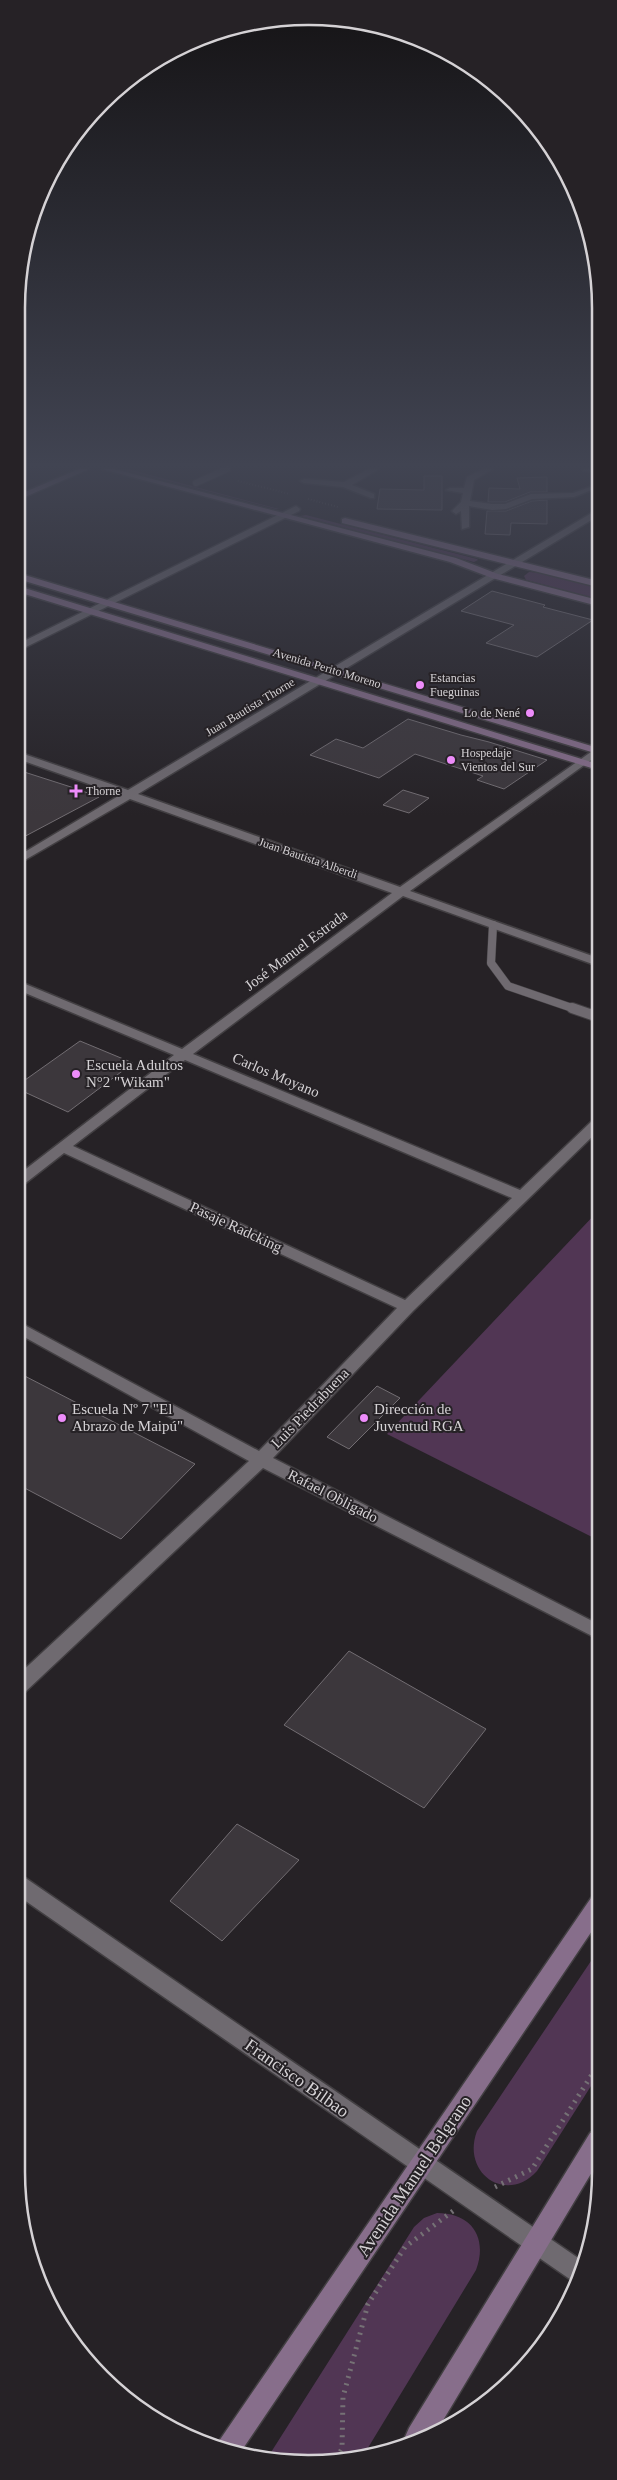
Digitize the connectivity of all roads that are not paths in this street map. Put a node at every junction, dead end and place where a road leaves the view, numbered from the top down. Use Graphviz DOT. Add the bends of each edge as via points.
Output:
graph roads {
  1 [pos="46,585"];
  2 [pos="146,585"];
  3 [pos="480,585"];
  4 [pos="528,585"];
  5 [pos="25,591"];
  6 [pos="592,601"];
  7 [pos="108,604"];
  8 [pos="91,612"];
  9 [pos="25,645"];
  10 [pos="335,672"];
  11 [pos="321,680"];
  12 [pos="592,749"];
  13 [pos="592,755"];
  14 [pos="25,758"];
  15 [pos="582,762"];
  16 [pos="592,765"];
  17 [pos="129,796"];
  18 [pos="25,857"];
  19 [pos="402,891"];
  20 [pos="493,925"];
  21 [pos="592,960"];
  22 [pos="25,988"];
  23 [pos="592,1015"];
  24 [pos="184,1054"];
  25 [pos="592,1129"];
  26 [pos="65,1148"];
  27 [pos="25,1177"];
  28 [pos="521,1196"];
  29 [pos="407,1307"];
  30 [pos="25,1330"];
  31 [pos="261,1460"];
  32 [pos="592,1629"];
  33 [pos="25,1681"];
  34 [pos="25,1890"];
  35 [pos="592,1914"];
  36 [pos="592,2150"];
  37 [pos="422,2165"];
  38 [pos="536,2242"];
  39 [pos="575,2269"];
  40 [pos="422,2431"];
  41 [pos="231,2444"];
  1 -- 7 [label="main road, Avenida Perito Moreno"];
  2 -- 7 [label="street"];
  3 -- 10 [label="street, Juan Bautista Thorne"];
  4 -- 6 [label="main road"];
  5 -- 8 [label="main road, Avenida Perito Moreno"];
  7 -- 8 [label="street"];
  7 -- 10 [label="main road, Avenida Perito Moreno"];
  8 -- 9 [label="street"];
  8 -- 11 [label="main road, Avenida Perito Moreno"];
  10 -- 11 [label="street, Juan Bautista Thorne"];
  10 -- 12 [label="main road, Avenida Perito Moreno"];
  11 -- 15 [label="main road, Avenida Perito Moreno"];
  11 -- 17 [label="street, Juan Bautista Thorne"];
  13 -- 15 [label="street, José Manuel Estrada"];
  14 -- 17 [label="street, Juan Bautista Alberdi"];
  15 -- 16 [label="main road, Avenida Perito Moreno"];
  15 -- 19 [label="street, José Manuel Estrada"];
  17 -- 18 [label="street, Juan Bautista Thorne"];
  17 -- 19 [label="street, Juan Bautista Alberdi"];
  19 -- 20 [label="street, Juan Bautista Alberdi"];
  19 -- 24 [label="street, José Manuel Estrada"];
  20 -- 21 [label="street, Juan Bautista Alberdi"];
  20 -- 23 [label="lane" via="491,963 508,986"];
  22 -- 24 [label="street, Carlos Moyano"];
  24 -- 26 [label="street, José Manuel Estrada"];
  24 -- 28 [label="street, Carlos Moyano"];
  25 -- 28 [label="street, Luis Piedrabuena"];
  26 -- 27 [label="street, José Manuel Estrada"];
  26 -- 29 [label="street, Pasaje Radcking"];
  28 -- 29 [label="street, Luis Piedrabuena"];
  29 -- 31 [label="street, Luis Piedrabuena"];
  30 -- 31 [label="street, Rafael Obligado"];
  31 -- 32 [label="street, Rafael Obligado"];
  31 -- 33 [label="street, Luis Piedrabuena"];
  34 -- 37 [label="street, Francisco Bilbao"];
  35 -- 37 [label="main road, Avenida Manuel Belgrano"];
  36 -- 38 [label="main road"];
  37 -- 38 [label="street, Francisco Bilbao"];
  37 -- 41 [label="main road, Avenida Manuel Belgrano"];
  38 -- 39 [label="street, Francisco Bilbao"];
  38 -- 40 [label="main road"];
}
